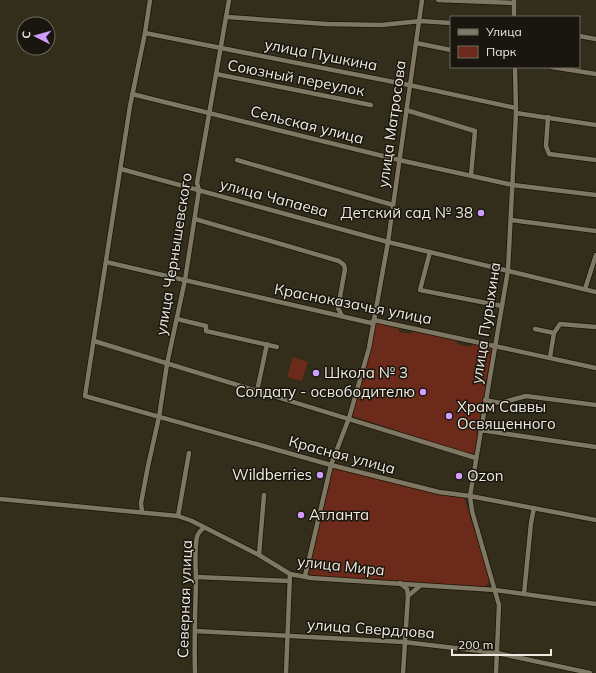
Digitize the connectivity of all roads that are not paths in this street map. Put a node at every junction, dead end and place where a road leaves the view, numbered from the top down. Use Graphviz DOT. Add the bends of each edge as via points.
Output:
graph roads {
  1 [pos="150,0"];
  2 [pos="229,0"];
  3 [pos="422,0"];
  4 [pos="438,0"];
  5 [pos="514,1"];
  6 [pos="514,16"];
  7 [pos="227,17"];
  8 [pos="421,21"];
  9 [pos="450,23"];
  10 [pos="145,34"];
  11 [pos="580,36"];
  12 [pos="596,39"];
  13 [pos="416,43"];
  14 [pos="221,47"];
  15 [pos="450,50"];
  16 [pos="515,68"];
  17 [pos="558,68"];
  18 [pos="216,74"];
  19 [pos="596,74"];
  20 [pos="409,84"];
  21 [pos="132,94"];
  22 [pos="370,105"];
  23 [pos="406,110"];
  24 [pos="516,111"];
  25 [pos="209,114"];
  26 [pos="548,117"];
  27 [pos="596,125"];
  28 [pos="237,160"];
  29 [pos="399,160"];
  30 [pos="596,160"];
  31 [pos="121,169"];
  32 [pos="471,175"];
  33 [pos="513,185"];
  34 [pos="199,190"];
  35 [pos="596,195"];
  36 [pos="393,205"];
  37 [pos="194,219"];
  38 [pos="511,220"];
  39 [pos="596,231"];
  40 [pos="388,242"];
  41 [pos="430,252"];
  42 [pos="596,255"];
  43 [pos="106,262"];
  44 [pos="508,270"];
  45 [pos="185,280"];
  46 [pos="585,289"];
  47 [pos="596,292"];
  48 [pos="502,306"];
  49 [pos="342,316"];
  50 [pos="177,319"];
  51 [pos="374,320"];
  52 [pos="596,327"];
  53 [pos="535,330"];
  54 [pos="554,333"];
  55 [pos="94,341"];
  56 [pos="267,344"];
  57 [pos="495,345"];
  58 [pos="277,347"];
  59 [pos="550,357"];
  60 [pos="167,364"];
  61 [pos="596,368"];
  62 [pos="257,391"];
  63 [pos="485,400"];
  64 [pos="596,405"];
  65 [pos="159,417"];
  66 [pos="349,418"];
  67 [pos="480,430"];
  68 [pos="596,447"];
  69 [pos="189,453"];
  70 [pos="476,458"];
  71 [pos="331,465"];
  72 [pos="264,495"];
  73 [pos="470,496"];
  74 [pos="0,499"];
  75 [pos="534,508"];
  76 [pos="142,512"];
  77 [pos="178,516"];
  78 [pos="596,520"];
  79 [pos="204,528"];
  80 [pos="259,556"];
  81 [pos="290,574"];
  82 [pos="305,576"];
  83 [pos="196,577"];
  84 [pos="290,581"];
  85 [pos="400,583"];
  86 [pos="421,585"];
  87 [pos="495,590"];
  88 [pos="524,594"];
  89 [pos="408,596"];
  90 [pos="596,604"];
  91 [pos="195,631"];
  92 [pos="287,635"];
  93 [pos="404,642"];
  94 [pos="497,653"];
  95 [pos="195,673"];
  96 [pos="286,673"];
  97 [pos="403,673"];
  98 [pos="496,673"];
  99 [pos="590,673"];
  1 -- 10 [label="street"];
  2 -- 7 [label="street, улица Чернышевского"];
  3 -- 8 [label="street, улица Матросова"];
  4 -- 5 [label="street"];
  5 -- 6 [label="street"];
  7 -- 8 [label="street" via="327,24 381,25"];
  7 -- 14 [label="street, улица Чернышевского"];
  8 -- 9 [label="street"];
  8 -- 13 [label="street, улица Матросова"];
  10 -- 14 [label="street, улица Пушкина"];
  10 -- 21 [label="street"];
  11 -- 12 [label="street"];
  13 -- 15 [label="street"];
  13 -- 20 [label="street, улица Матросова"];
  14 -- 18 [label="street, улица Чернышевского"];
  14 -- 20 [label="street, улица Пушкина"];
  16 -- 24 [label="street, улица Пурыхина"];
  17 -- 19 [label="street"];
  18 -- 22 [label="street, Союзный переулок"];
  18 -- 25 [label="street, улица Чернышевского"];
  20 -- 23 [label="street, улица Матросова"];
  20 -- 24 [label="street, улица Пушкина"];
  21 -- 25 [label="street, Сельская улица"];
  21 -- 31 [label="street"];
  23 -- 29 [label="street, улица Матросова"];
  23 -- 32 [label="street" via="475,131"];
  24 -- 26 [label="street, улица Пушкина"];
  24 -- 33 [label="street, улица Пурыхина"];
  25 -- 29 [label="street, Сельская улица"];
  25 -- 34 [label="street, улица Чернышевского"];
  26 -- 27 [label="street, улица Пушкина"];
  26 -- 30 [label="street" via="546,146 549,154"];
  28 -- 36 [label="street"];
  29 -- 32 [label="street, Сельская улица"];
  29 -- 36 [label="street, улица Матросова"];
  31 -- 34 [label="street, улица Чапаева"];
  31 -- 43 [label="street"];
  32 -- 33 [label="street, Сельская улица"];
  33 -- 35 [label="street, Сельская улица"];
  33 -- 38 [label="street, улица Пурыхина"];
  34 -- 37 [label="street, улица Чернышевского"];
  34 -- 40 [label="street, улица Чапаева"];
  36 -- 40 [label="street, улица Матросова"];
  37 -- 45 [label="street, улица Чернышевского"];
  37 -- 49 [label="street" via="344,264 338,308"];
  38 -- 39 [label="street"];
  38 -- 44 [label="street, улица Пурыхина"];
  40 -- 41 [label="street, улица Чапаева"];
  40 -- 51 [label="street, улица Матросова"];
  41 -- 44 [label="street, улица Чапаева"];
  41 -- 48 [label="street" via="420,290"];
  42 -- 46 [label="street"];
  43 -- 45 [label="street, Красноказачья улица"];
  43 -- 55 [label="street"];
  44 -- 46 [label="street, улица Чапаева"];
  44 -- 48 [label="street, улица Пурыхина"];
  45 -- 49 [label="street, Красноказачья улица"];
  45 -- 50 [label="street, улица Чернышевского"];
  46 -- 47 [label="street, улица Чапаева"];
  48 -- 57 [label="street, улица Пурыхина"];
  49 -- 51 [label="street, Красноказачья улица" via="372,322"];
  50 -- 56 [label="street" via="206,326 206,331"];
  50 -- 60 [label="street, улица Чернышевского"];
  51 -- 57 [label="street, Красноказачья улица"];
  51 -- 66 [label="street, улица Матросова" via="363,373"];
  52 -- 54 [label="street" via="560,324"];
  53 -- 54 [label="street"];
  54 -- 59 [label="street"];
  55 -- 60 [label="street"];
  55 -- 65 [label="street, Красная улица" via="85,396"];
  56 -- 58 [label="street"];
  56 -- 62 [label="street"];
  57 -- 59 [label="street, Красноказачья улица"];
  57 -- 63 [label="street, улица Пурыхина"];
  59 -- 61 [label="street, Красноказачья улица"];
  60 -- 62 [label="street"];
  60 -- 65 [label="street, улица Чернышевского"];
  62 -- 66 [label="street"];
  63 -- 64 [label="street" via="500,403 526,396"];
  63 -- 67 [label="street, улица Пурыхина"];
  65 -- 71 [label="street, Красная улица"];
  65 -- 76 [label="street, улица Чернышевского" via="141,503"];
  66 -- 70 [label="street"];
  66 -- 71 [label="street, улица Матросова"];
  67 -- 68 [label="street"];
  67 -- 70 [label="street, улица Пурыхина"];
  69 -- 77 [label="street"];
  70 -- 73 [label="street, улица Пурыхина"];
  71 -- 73 [label="street, Красная улица" via="439,492"];
  71 -- 82 [label="street, улица Матросова"];
  72 -- 80 [label="street"];
  73 -- 75 [label="street, Красная улица"];
  73 -- 87 [label="street, улица Пурыхина"];
  74 -- 76 [label="street, улица Мира"];
  75 -- 78 [label="street, Красная улица"];
  75 -- 88 [label="street"];
  76 -- 77 [label="street, улица Мира"];
  77 -- 79 [label="street, улица Мира"];
  79 -- 80 [label="street, улица Мира"];
  79 -- 83 [label="street, Северная улица" via="198,533 197,538"];
  80 -- 81 [label="street, улица Мира"];
  81 -- 82 [label="street, улица Мира"];
  81 -- 84 [label="street"];
  82 -- 85 [label="street, улица Мира"];
  83 -- 84 [label="street, улица Мира"];
  83 -- 91 [label="street, Северная улица"];
  84 -- 92 [label="street"];
  85 -- 86 [label="street, улица Мира"];
  85 -- 89 [label="street" via="407,589"];
  86 -- 87 [label="street, улица Мира"];
  86 -- 89 [label="street"];
  87 -- 88 [label="street, улица Мира"];
  87 -- 94 [label="street, улица Пурыхина" via="499,605"];
  88 -- 90 [label="street, улица Мира"];
  89 -- 93 [label="street"];
  91 -- 92 [label="street, улица Свердлова"];
  91 -- 95 [label="street, Северная улица"];
  92 -- 93 [label="street, улица Свердлова"];
  92 -- 96 [label="street"];
  93 -- 94 [label="street, улица Свердлова"];
  93 -- 97 [label="street"];
  94 -- 98 [label="street, улица Пурыхина"];
  94 -- 99 [label="street, улица Свердлова"];
}
